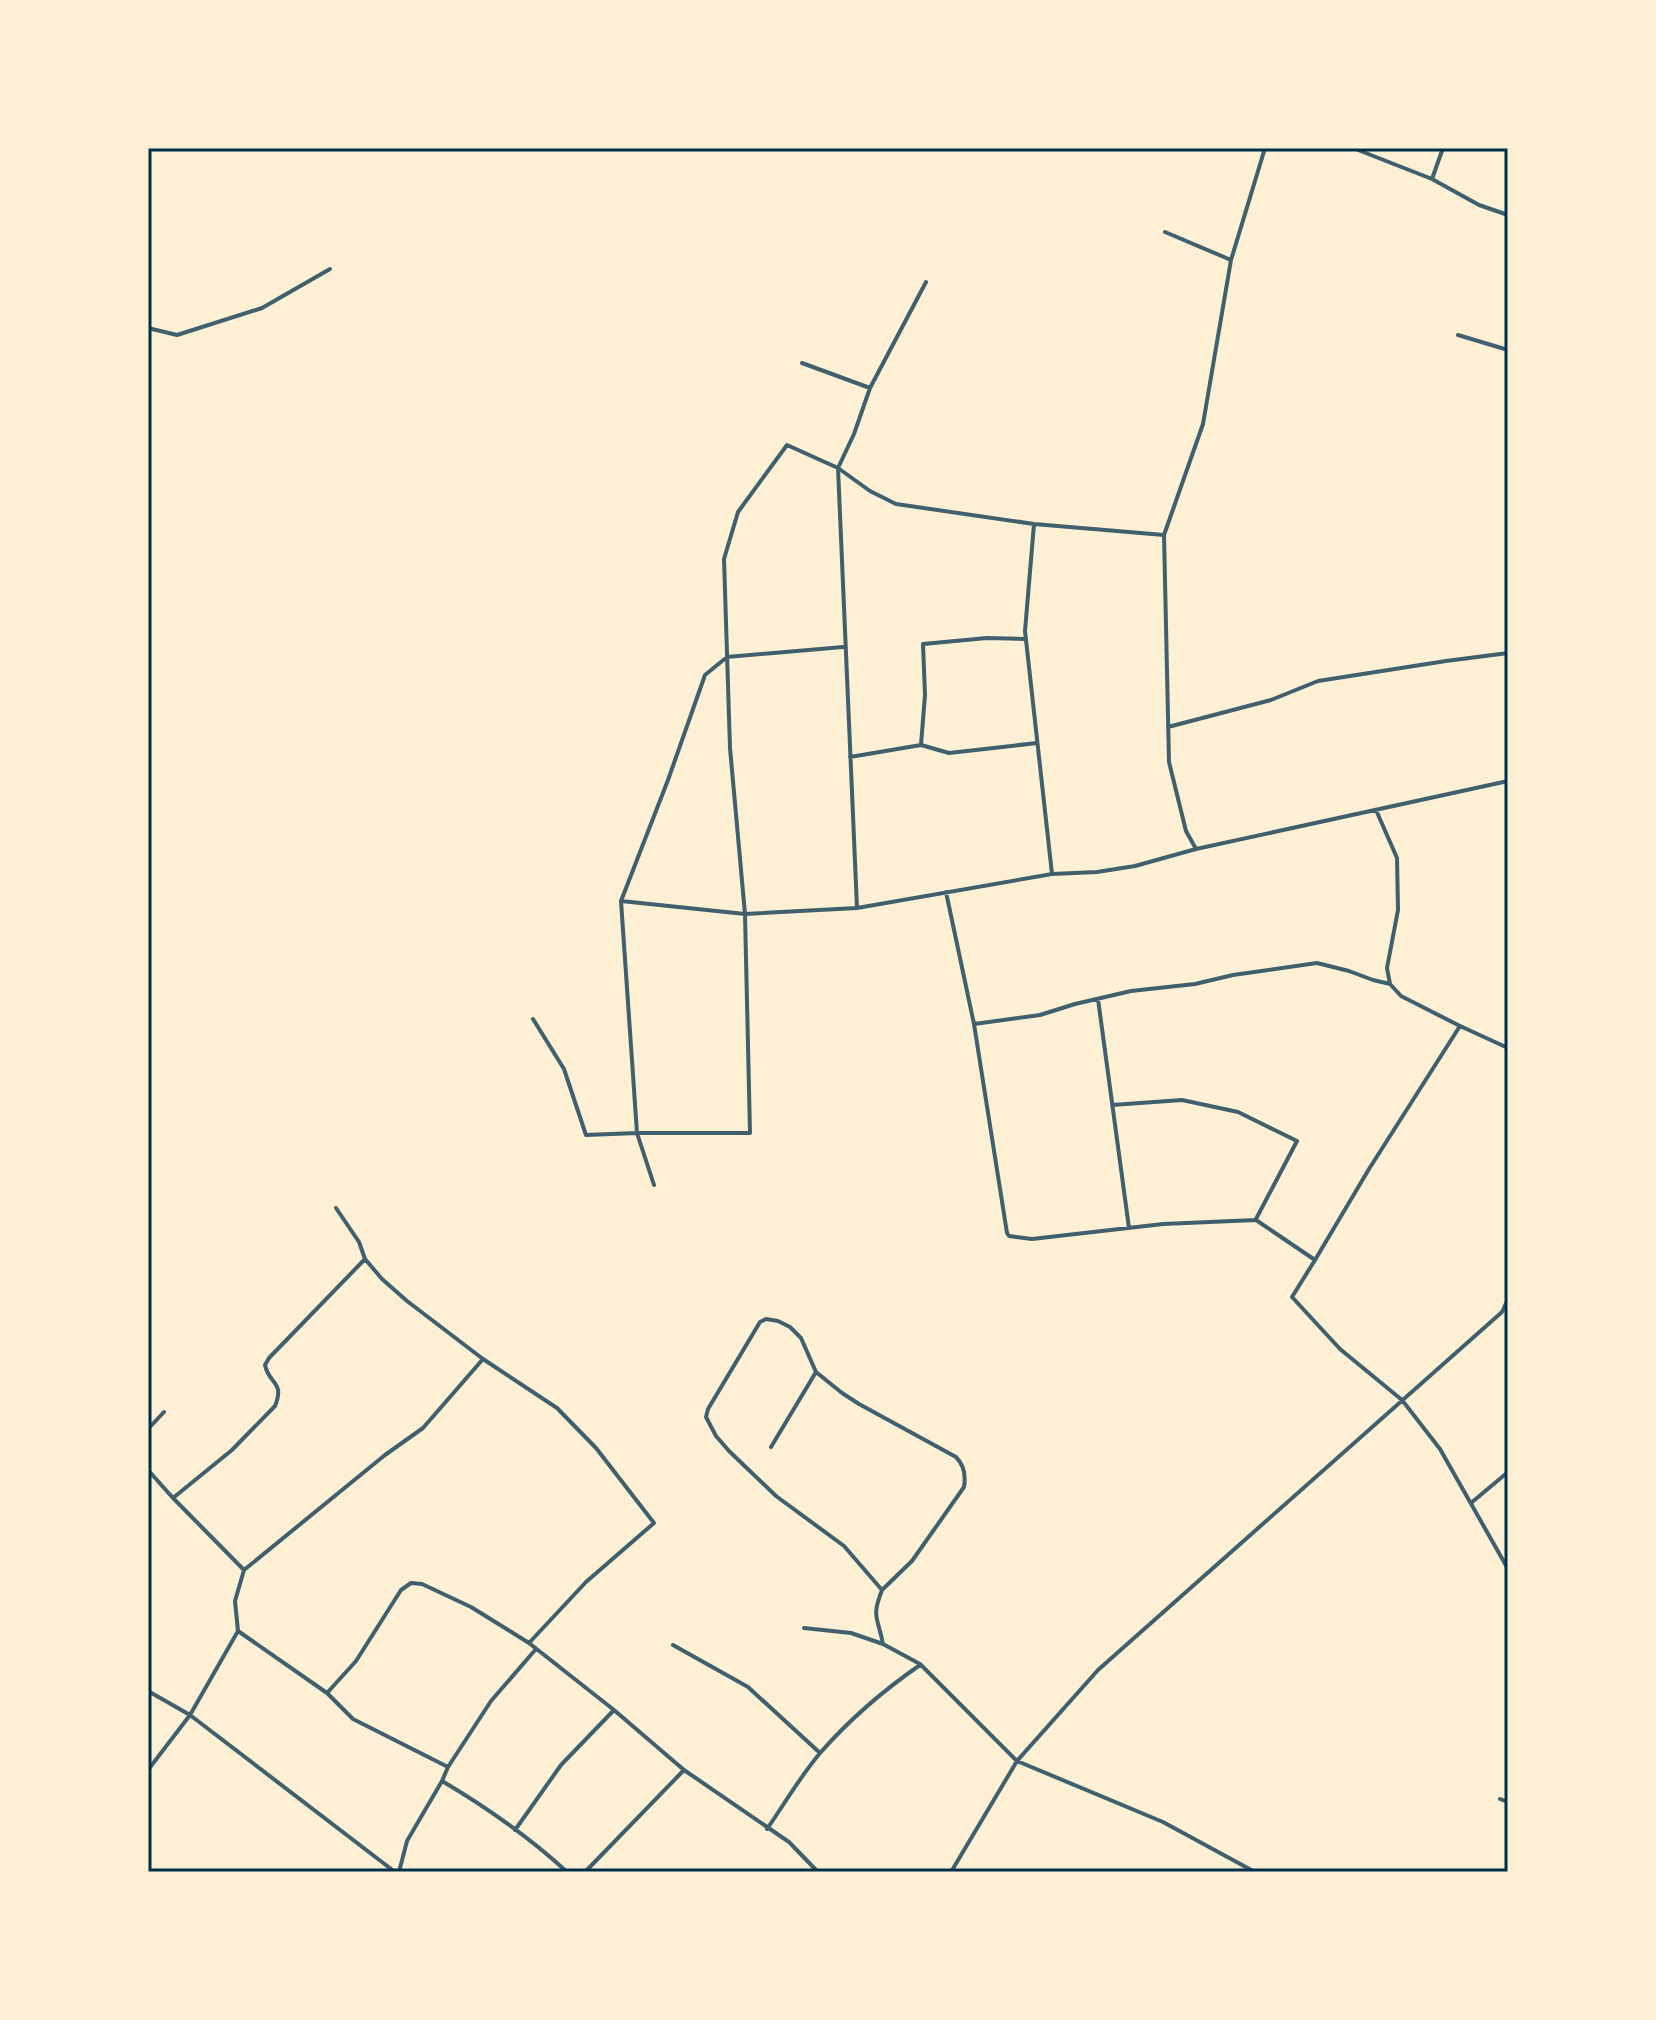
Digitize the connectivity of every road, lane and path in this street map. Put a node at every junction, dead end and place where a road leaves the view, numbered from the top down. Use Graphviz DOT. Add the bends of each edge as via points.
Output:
graph roads {
  1 [pos="1265,148"];
  2 [pos="1353,148"];
  3 [pos="1443,148"];
  4 [pos="1432,179"];
  5 [pos="1508,215"];
  6 [pos="1165,232"];
  7 [pos="1231,260"];
  8 [pos="330,269"];
  9 [pos="926,282"];
  10 [pos="148,328"];
  11 [pos="1458,335"];
  12 [pos="1508,350"];
  13 [pos="802,363"];
  14 [pos="870,388"];
  15 [pos="838,468"];
  16 [pos="1034,524"];
  17 [pos="1164,535"];
  18 [pos="1026,639"];
  19 [pos="844,647"];
  20 [pos="1508,653"];
  21 [pos="727,657"];
  22 [pos="1168,727"];
  23 [pos="1037,743"];
  24 [pos="921,745"];
  25 [pos="850,757"];
  26 [pos="1508,781"];
  27 [pos="1376,810"];
  28 [pos="1196,849"];
  29 [pos="1052,874"];
  30 [pos="946,892"];
  31 [pos="621,901"];
  32 [pos="857,908"];
  33 [pos="745,914"];
  34 [pos="1390,984"];
  35 [pos="1098,999"];
  36 [pos="533,1019"];
  37 [pos="974,1024"];
  38 [pos="1460,1026"];
  39 [pos="1508,1048"];
  40 [pos="1112,1105"];
  41 [pos="637,1133"];
  42 [pos="654,1185"];
  43 [pos="336,1208"];
  44 [pos="1256,1220"];
  45 [pos="1129,1228"];
  46 [pos="365,1259"];
  47 [pos="1315,1260"];
  48 [pos="1508,1299"];
  49 [pos="483,1359"];
  50 [pos="816,1372"];
  51 [pos="1402,1400"];
  52 [pos="164,1412"];
  53 [pos="148,1429"];
  54 [pos="771,1447"];
  55 [pos="148,1470"];
  56 [pos="1508,1472"];
  57 [pos="173,1498"];
  58 [pos="1471,1503"];
  59 [pos="1508,1569"];
  60 [pos="244,1570"];
  61 [pos="882,1590"];
  62 [pos="804,1628"];
  63 [pos="238,1631"];
  64 [pos="529,1643"];
  65 [pos="883,1644"];
  66 [pos="673,1645"];
  67 [pos="536,1649"];
  68 [pos="920,1664"];
  69 [pos="148,1691"];
  70 [pos="327,1693"];
  71 [pos="614,1710"];
  72 [pos="190,1715"];
  73 [pos="820,1753"];
  74 [pos="1017,1761"];
  75 [pos="448,1767"];
  76 [pos="148,1770"];
  77 [pos="684,1770"];
  78 [pos="442,1781"];
  79 [pos="1500,1799"];
  80 [pos="1508,1802"];
  81 [pos="767,1829"];
  82 [pos="515,1830"];
  83 [pos="397,1872"];
  84 [pos="567,1872"];
  85 [pos="585,1872"];
  86 [pos="818,1872"];
  87 [pos="951,1872"];
  88 [pos="1255,1872"];
  1 -- 7 [label="street"];
  2 -- 4 [label="street"];
  3 -- 4 [label="street"];
  4 -- 5 [label="street"];
  6 -- 7 [label="street"];
  7 -- 17 [label="street" via="1203,424"];
  8 -- 10 [label="street" via="262,308 177,335"];
  9 -- 14 [label="street"];
  11 -- 12 [label="street"];
  13 -- 14 [label="street"];
  14 -- 15 [label="street"];
  15 -- 16 [label="street" via="896,504"];
  15 -- 19 [label="street"];
  15 -- 21 [label="street" via="787,445 738,512 724,559"];
  16 -- 17 [label="street"];
  16 -- 18 [label="street"];
  17 -- 22 [label="street"];
  18 -- 23 [label="street"];
  18 -- 24 [label="street" via="923,644"];
  19 -- 21 [label="street"];
  19 -- 25 [label="street"];
  20 -- 22 [label="street" via="1318,681 1271,700"];
  21 -- 31 [label="street" via="705,675"];
  21 -- 33 [label="street"];
  22 -- 28 [label="street" via="1169,762 1186,831"];
  23 -- 24 [label="street" via="949,753"];
  23 -- 29 [label="street"];
  24 -- 25 [label="street"];
  25 -- 32 [label="street"];
  26 -- 27 [label="street"];
  27 -- 28 [label="street"];
  27 -- 34 [label="street" via="1397,858"];
  28 -- 29 [label="street" via="1135,866"];
  29 -- 30 [label="street"];
  30 -- 32 [label="street"];
  30 -- 37 [label="street"];
  31 -- 33 [label="street"];
  31 -- 41 [label="street"];
  32 -- 33 [label="street"];
  33 -- 41 [label="street" via="750,1133"];
  34 -- 35 [label="street" via="1317,963"];
  34 -- 38 [label="street" via="1401,996"];
  35 -- 37 [label="street" via="1040,1015"];
  35 -- 40 [label="street"];
  36 -- 41 [label="street" via="564,1069 586,1135"];
  37 -- 45 [label="street" via="1007,1233 1032,1239"];
  38 -- 39 [label="street"];
  38 -- 47 [label="street"];
  40 -- 44 [label="street" via="1182,1100 1238,1112 1297,1141"];
  40 -- 45 [label="street"];
  41 -- 42 [label="street"];
  43 -- 46 [label="street"];
  44 -- 45 [label="street"];
  44 -- 47 [label="street"];
  46 -- 49 [label="street" via="407,1301"];
  46 -- 57 [label="street" via="269,1358 266,1373 278,1386 275,1406"];
  47 -- 51 [label="street" via="1292,1297 1340,1349"];
  48 -- 51 [label="street" via="1502,1312"];
  49 -- 60 [label="street" via="423,1428"];
  49 -- 64 [label="street" via="557,1408 596,1448 654,1523 586,1582"];
  50 -- 54 [label="street"];
  50 -- 61 [label="street" via="859,1404 956,1457 965,1471 964,1487 912,1561"];
  50 -- 61 [label="street" via="801,1338 790,1327 763,1320 706,1417 729,1451 776,1496 844,1546"];
  51 -- 58 [label="street" via="1440,1449"];
  51 -- 74 [label="street" via="1098,1670"];
  52 -- 53 [label="street"];
  55 -- 57 [label="street"];
  56 -- 58 [label="street"];
  57 -- 60 [label="street"];
  58 -- 59 [label="street"];
  60 -- 63 [label="street" via="235,1601"];
  61 -- 65 [label="street" via="875,1615"];
  62 -- 65 [label="street" via="851,1633"];
  63 -- 70 [label="street"];
  63 -- 72 [label="street"];
  64 -- 67 [label="street"];
  64 -- 70 [label="street" via="471,1607 411,1583"];
  65 -- 68 [label="street"];
  66 -- 73 [label="street" via="748,1687"];
  67 -- 71 [label="street"];
  67 -- 75 [label="street" via="491,1701"];
  68 -- 73 [label="street"];
  68 -- 74 [label="street"];
  69 -- 72 [label="street"];
  70 -- 75 [label="street" via="353,1719"];
  71 -- 77 [label="street"];
  71 -- 82 [label="street" via="561,1765"];
  72 -- 76 [label="street"];
  72 -- 83 [label="street"];
  73 -- 81 [label="street"];
  74 -- 87 [label="street"];
  74 -- 88 [label="street" via="1163,1822"];
  75 -- 78 [label="street"];
  77 -- 81 [label="street"];
  77 -- 85 [label="street"];
  78 -- 82 [label="street"];
  78 -- 83 [label="street" via="407,1841"];
  79 -- 80 [label="street"];
  81 -- 86 [label="street" via="789,1842"];
  82 -- 84 [label="street"];
}
